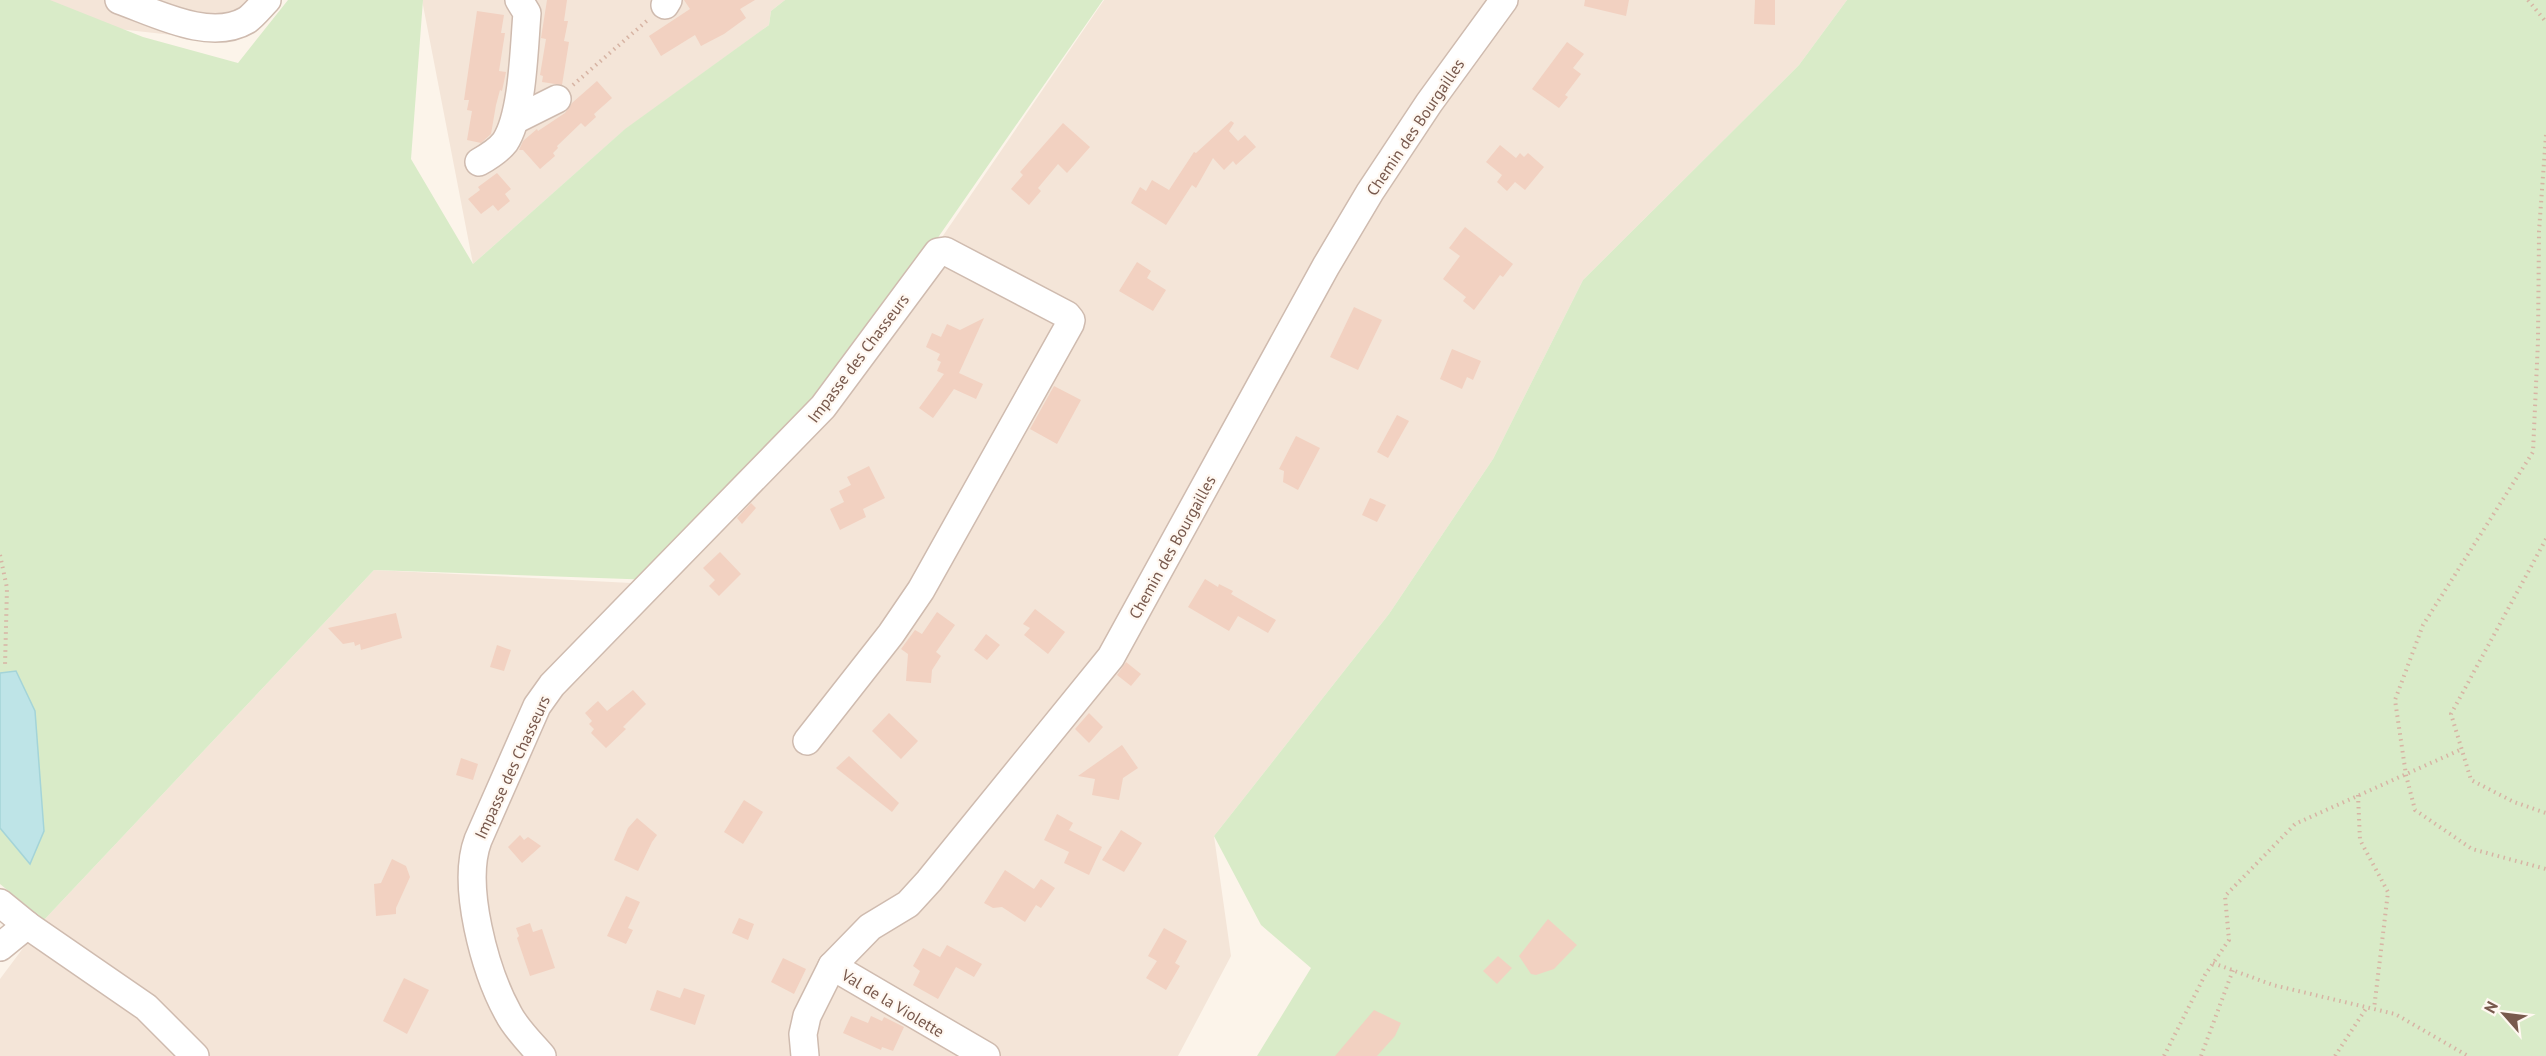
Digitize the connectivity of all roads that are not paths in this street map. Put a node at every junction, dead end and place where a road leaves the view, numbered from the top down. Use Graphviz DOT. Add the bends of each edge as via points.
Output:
graph roads {
  1 [pos="119,0"];
  2 [pos="267,0"];
  3 [pos="519,0"];
  4 [pos="1504,0"];
  5 [pos="556,99"];
  6 [pos="515,120"];
  7 [pos="479,162"];
  8 [pos="807,741"];
  9 [pos="0,903"];
  10 [pos="27,925"];
  11 [pos="0,947"];
  12 [pos="832,966"];
  13 [pos="105,981"];
  14 [pos="179,1056"];
  15 [pos="195,1056"];
  16 [pos="542,1056"];
  17 [pos="805,1056"];
  18 [pos="986,1056"];
  1 -- 2 [label="street" via="198,27 220,29 247,19"];
  3 -- 6 [label="street" via="527,14"];
  4 -- 12 [label="street, Chemin des Bourgailles" via="1370,192 1111,657 929,882 908,904 870,927"];
  5 -- 6 [label="street"];
  6 -- 7 [label="street" via="504,142"];
  8 -- 16 [label="street, Impasse des Chasseurs" via="921,590 1070,324 1067,315 945,251 938,252 823,407 552,685 537,706 477,840 471,873 479,937 495,982 508,1013"];
  9 -- 10 [label="street"];
  10 -- 11 [label="street"];
  10 -- 13 [label="street"];
  12 -- 17 [label="street, Chemin des Bourgailles" via="807,1016 803,1034"];
  12 -- 18 [label="street, Val de la Violette"];
  13 -- 14 [label="street"];
  13 -- 15 [label="street" via="146,1007"];
}
